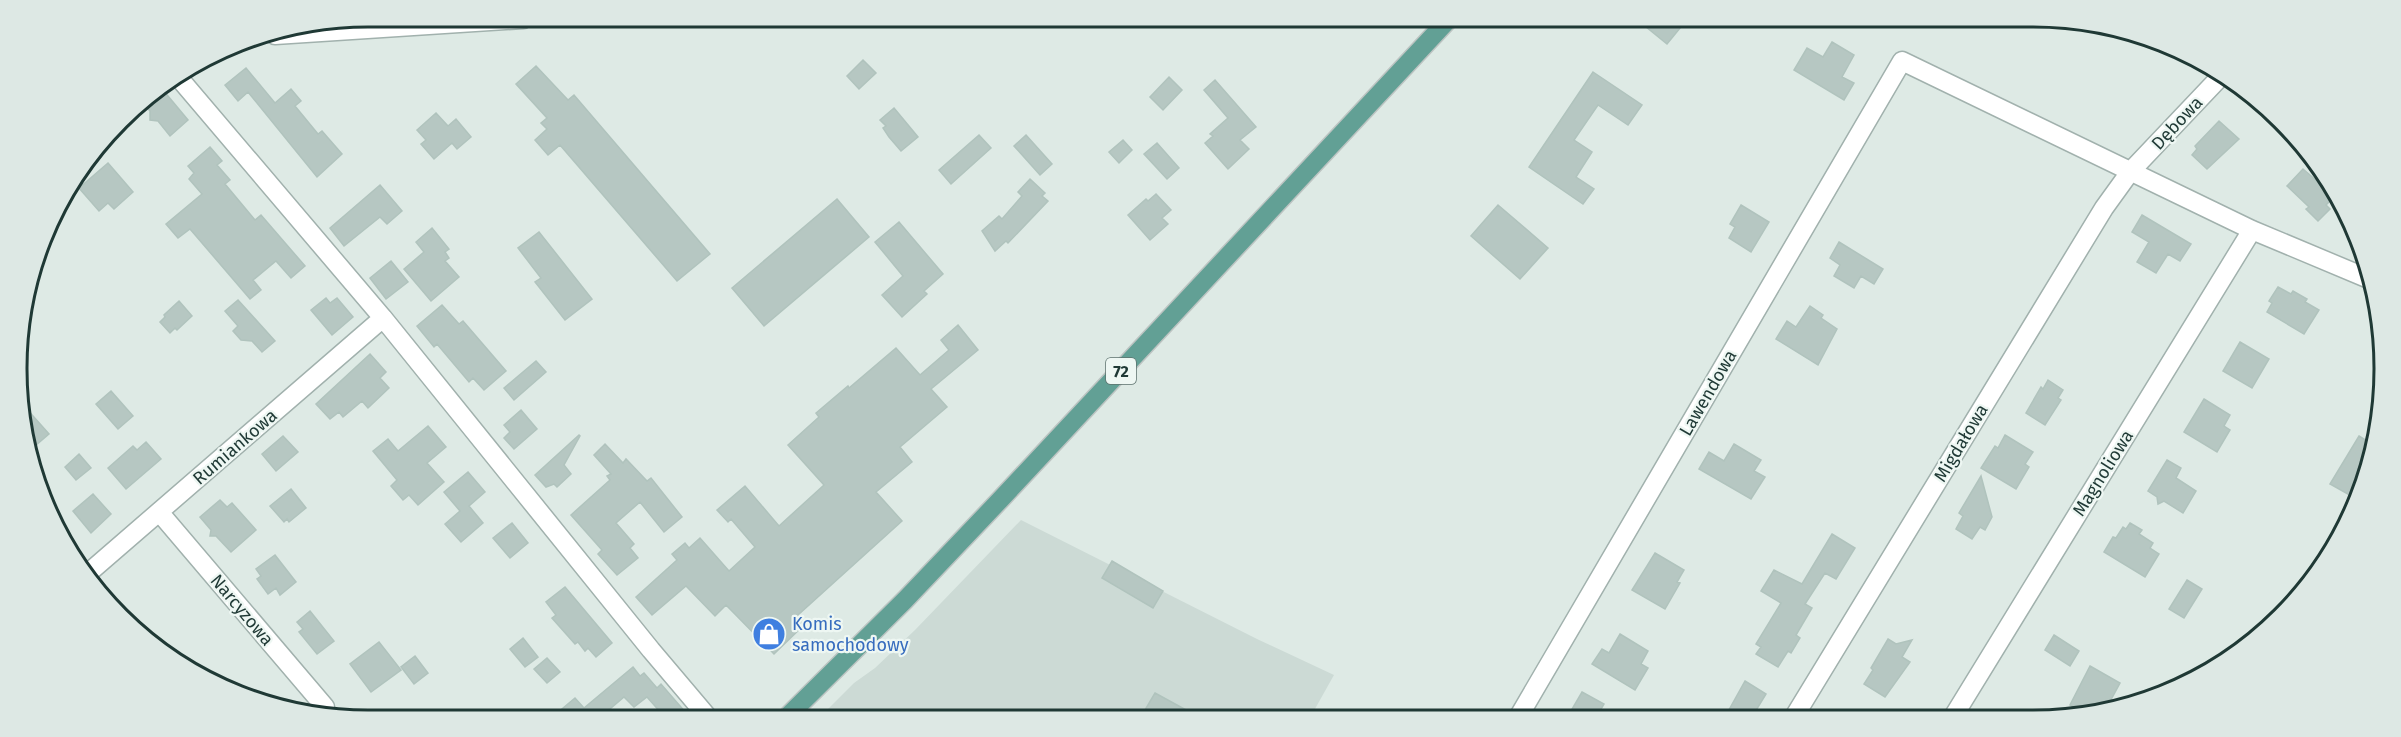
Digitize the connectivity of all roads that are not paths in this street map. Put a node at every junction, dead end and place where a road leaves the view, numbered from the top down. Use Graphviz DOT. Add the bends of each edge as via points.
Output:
graph roads {
  1 [pos="392,27"];
  2 [pos="1441,27"];
  3 [pos="310,33"];
  4 [pos="2216,81"];
  5 [pos="183,83"];
  6 [pos="2130,172"];
  7 [pos="2252,230"];
  8 [pos="2361,276"];
  9 [pos="383,318"];
  10 [pos="160,513"];
  11 [pos="93,569"];
  12 [pos="325,707"];
  13 [pos="702,710"];
  14 [pos="794,710"];
  15 [pos="1523,710"];
  16 [pos="1798,710"];
  17 [pos="1957,710"];
  1 -- 3 [label="street"];
  2 -- 14 [label="main road, 72" via="905,600"];
  4 -- 6 [label="street, Dębowa"];
  5 -- 9 [label="street"];
  6 -- 7 [label="street"];
  6 -- 15 [label="street, Lawendowa" via="1902,62"];
  6 -- 16 [label="street, Migdałowa" via="2104,208"];
  7 -- 8 [label="street"];
  7 -- 17 [label="street, Magnoliowa"];
  9 -- 10 [label="street, Rumiankowa"];
  9 -- 13 [label="street"];
  10 -- 11 [label="street, Rumiankowa"];
  10 -- 12 [label="street, Narcyzowa"];
}
